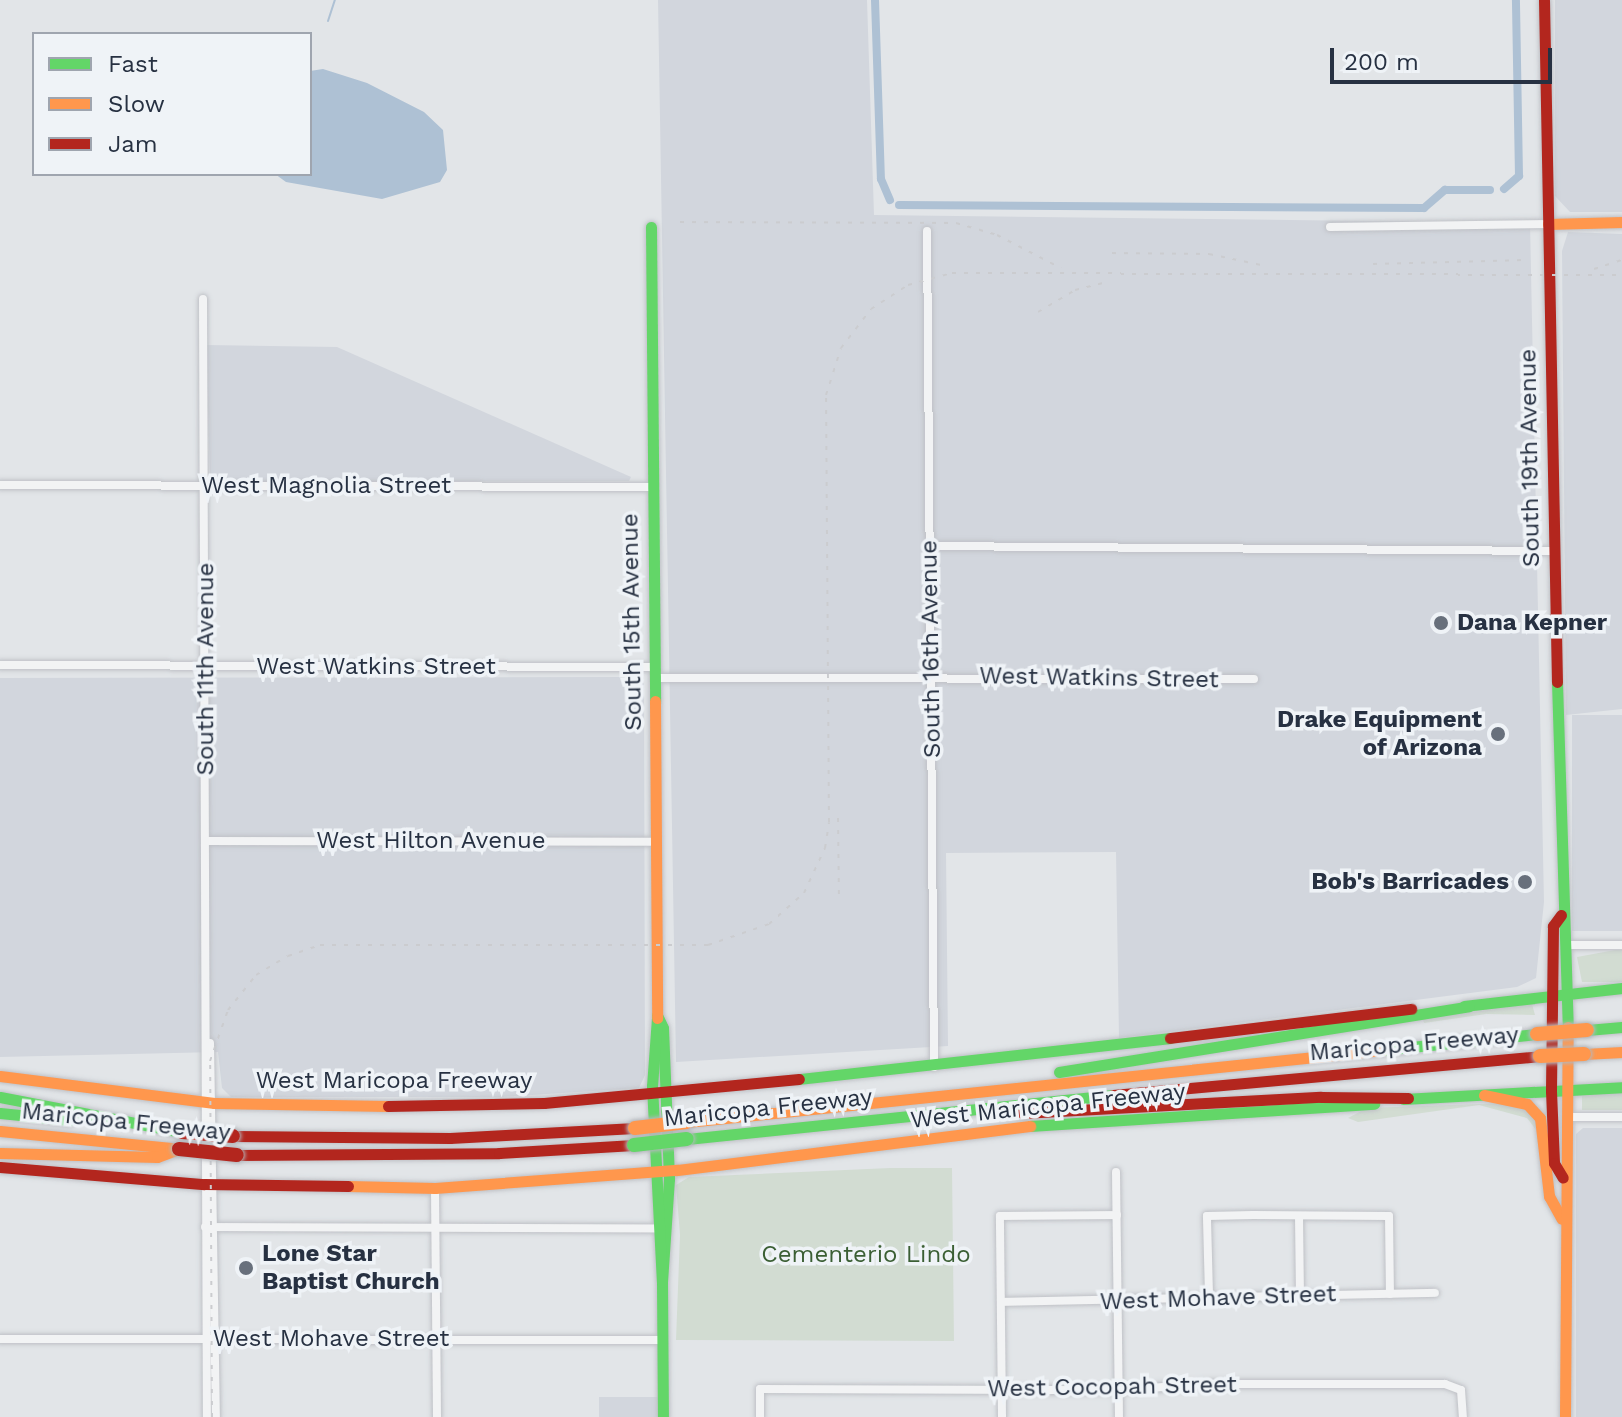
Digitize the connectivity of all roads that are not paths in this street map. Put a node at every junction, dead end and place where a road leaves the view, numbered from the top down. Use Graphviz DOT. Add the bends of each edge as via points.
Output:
graph roads {
  1 [pos="1544,0"];
  2 [pos="1622,222"];
  3 [pos="1548,224"];
  4 [pos="651,227"];
  5 [pos="1330,227"];
  6 [pos="927,231"];
  7 [pos="203,299"];
  8 [pos="0,485"];
  9 [pos="205,486"];
  10 [pos="652,487"];
  11 [pos="930,546"];
  12 [pos="1554,551"];
  13 [pos="0,665"];
  14 [pos="205,666"];
  15 [pos="655,673"];
  16 [pos="932,676"];
  17 [pos="1254,679"];
  18 [pos="207,841"];
  19 [pos="655,842"];
  20 [pos="1561,915"];
  21 [pos="1568,945"];
  22 [pos="1622,945"];
  23 [pos="1622,988"];
  24 [pos="1568,993"];
  25 [pos="1552,995"];
  26 [pos="1469,1006"];
  27 [pos="1622,1027"];
  28 [pos="1622,1052"];
  29 [pos="934,1067"];
  30 [pos="0,1076"];
  31 [pos="1622,1087"];
  32 [pos="991,1088"];
  33 [pos="1569,1090"];
  34 [pos="1551,1091"];
  35 [pos="660,1094"];
  36 [pos="1484,1095"];
  37 [pos="0,1097"];
  38 [pos="1408,1098"];
  39 [pos="209,1103"];
  40 [pos="971,1110"];
  41 [pos="0,1113"];
  42 [pos="1570,1117"];
  43 [pos="1622,1117"];
  44 [pos="0,1131"];
  45 [pos="182,1132"];
  46 [pos="179,1149"];
  47 [pos="0,1153"];
  48 [pos="0,1167"];
  49 [pos="661,1172"];
  50 [pos="1116,1172"];
  51 [pos="1563,1178"];
  52 [pos="210,1184"];
  53 [pos="435,1188"];
  54 [pos="1117,1215"];
  55 [pos="1299,1216"];
  56 [pos="1562,1219"];
  57 [pos="210,1227"];
  58 [pos="435,1228"];
  59 [pos="661,1229"];
  60 [pos="1435,1293"];
  61 [pos="1300,1294"];
  62 [pos="1390,1294"];
  63 [pos="1209,1295"];
  64 [pos="1001,1302"];
  65 [pos="1118,1302"];
  66 [pos="0,1339"];
  67 [pos="211,1339"];
  68 [pos="436,1339"];
  69 [pos="662,1340"];
  70 [pos="1002,1390"];
  71 [pos="1119,1390"];
  72 [pos="207,1417"];
  73 [pos="216,1417"];
  74 [pos="437,1417"];
  75 [pos="663,1417"];
  76 [pos="760,1417"];
  77 [pos="1002,1417"];
  78 [pos="1119,1417"];
  79 [pos="1463,1417"];
  80 [pos="1565,1417"];
  1 -- 3 [label="main road, South 19th Avenue"];
  2 -- 3 [label="main road"];
  3 -- 5 [label="street"];
  3 -- 12 [label="main road, South 19th Avenue"];
  4 -- 10 [label="main road, South 15th Avenue"];
  6 -- 11 [label="street, South 16th Avenue"];
  7 -- 9 [label="street, South 11th Avenue"];
  8 -- 9 [label="street, West Magnolia Street"];
  9 -- 10 [label="street, West Magnolia Street"];
  9 -- 14 [label="street, South 11th Avenue"];
  10 -- 15 [label="main road, South 15th Avenue"];
  11 -- 12 [label="street"];
  11 -- 16 [label="street, South 16th Avenue"];
  12 -- 20 [label="main road, South 19th Avenue"];
  13 -- 14 [label="street, West Watkins Street"];
  14 -- 15 [label="street, West Watkins Street"];
  14 -- 18 [label="street, South 11th Avenue"];
  15 -- 16 [label="street, West Watkins Street"];
  15 -- 19 [label="main road, South 15th Avenue"];
  16 -- 17 [label="street, West Watkins Street"];
  16 -- 29 [label="street, South 16th Avenue"];
  18 -- 19 [label="street, West Hilton Avenue"];
  18 -- 39 [label="street, South 11th Avenue"];
  19 -- 35 [label="main road, South 15th Avenue" via="657,1015 663,1028"];
  20 -- 21 [label="main road, South 19th Avenue"];
  20 -- 25 [label="main road, South 19th Avenue" via="1553,926"];
  21 -- 22 [label="street"];
  21 -- 24 [label="main road, South 19th Avenue"];
  23 -- 24 [label="main road, West Maricopa Freeway"];
  24 -- 25 [label="main road, West Maricopa Freeway"];
  24 -- 33 [label="main road, South 19th Avenue"];
  25 -- 26 [label="main road, West Maricopa Freeway"];
  25 -- 34 [label="main road, South 19th Avenue"];
  26 -- 29 [label="main road, West Maricopa Freeway"];
  26 -- 32 [label="main road" via="1029,1077"];
  27 -- 32 [label="main road, Maricopa Freeway, bridge"];
  28 -- 40 [label="main road, Maricopa Freeway, bridge" via="1388,1066"];
  29 -- 35 [label="main road, West Maricopa Freeway"];
  30 -- 39 [label="main road, West Maricopa Freeway"];
  31 -- 33 [label="main road, West Maricopa Freeway"];
  32 -- 45 [label="main road, Maricopa Freeway, bridge" via="635,1128 450,1138"];
  33 -- 34 [label="main road, West Maricopa Freeway"];
  33 -- 42 [label="main road, South 19th Avenue"];
  34 -- 36 [label="main road, West Maricopa Freeway"];
  34 -- 51 [label="main road, South 19th Avenue" via="1554,1163"];
  35 -- 39 [label="main road, West Maricopa Freeway" via="432,1107"];
  35 -- 49 [label="main road, South 15th Avenue"];
  36 -- 38 [label="main road, West Maricopa Freeway"];
  36 -- 56 [label="main road" via="1527,1104 1540,1118 1549,1196"];
  37 -- 45 [label="main road"];
  38 -- 40 [label="main road" via="1321,1097 990,1115"];
  38 -- 49 [label="main road, West Maricopa Freeway" via="1047,1124"];
  39 -- 52 [label="street, South 11th Avenue"];
  40 -- 46 [label="main road, Maricopa Freeway, bridge" via="634,1145 484,1154 237,1155"];
  41 -- 45 [label="main road, Maricopa Freeway"];
  42 -- 43 [label="street"];
  42 -- 51 [label="main road, South 19th Avenue" via="1569,1162"];
  44 -- 46 [label="main road, Maricopa Freeway"];
  46 -- 47 [label="main road" via="157,1157"];
  48 -- 52 [label="main road, West Maricopa Freeway"];
  49 -- 53 [label="main road, West Maricopa Freeway"];
  49 -- 59 [label="main road, South 15th Avenue"];
  50 -- 54 [label="street"];
  51 -- 56 [label="main road, South 19th Avenue"];
  52 -- 53 [label="main road, West Maricopa Freeway"];
  52 -- 57 [label="street, South 11th Avenue"];
  53 -- 58 [label="street"];
  54 -- 64 [label="street" via="1000,1216"];
  54 -- 65 [label="street"];
  55 -- 61 [label="street"];
  55 -- 62 [label="street" via="1389,1216"];
  55 -- 63 [label="street" via="1207,1216"];
  56 -- 80 [label="main road, South 19th Avenue"];
  57 -- 58 [label="street"];
  57 -- 67 [label="street, South 11th Avenue"];
  58 -- 59 [label="street"];
  58 -- 68 [label="street"];
  59 -- 69 [label="main road, South 15th Avenue"];
  60 -- 62 [label="street, West Mohave Street"];
  61 -- 62 [label="street, West Mohave Street"];
  61 -- 63 [label="street, West Mohave Street"];
  63 -- 65 [label="street, West Mohave Street"];
  64 -- 65 [label="street, West Mohave Street"];
  64 -- 70 [label="street"];
  65 -- 71 [label="street"];
  66 -- 67 [label="street, West Mohave Street"];
  67 -- 68 [label="street, West Mohave Street"];
  67 -- 72 [label="street, South 11th Avenue"];
  67 -- 73 [label="street, South 11th Avenue"];
  68 -- 69 [label="street, West Mohave Street"];
  68 -- 74 [label="street"];
  69 -- 75 [label="main road, South 15th Avenue"];
  70 -- 71 [label="street, West Cocopah Street"];
  70 -- 76 [label="street, West Cocopah Street" via="760,1389"];
  70 -- 77 [label="street"];
  71 -- 78 [label="street"];
  71 -- 79 [label="street, West Cocopah Street" via="1177,1384 1445,1384 1461,1390"];
}
